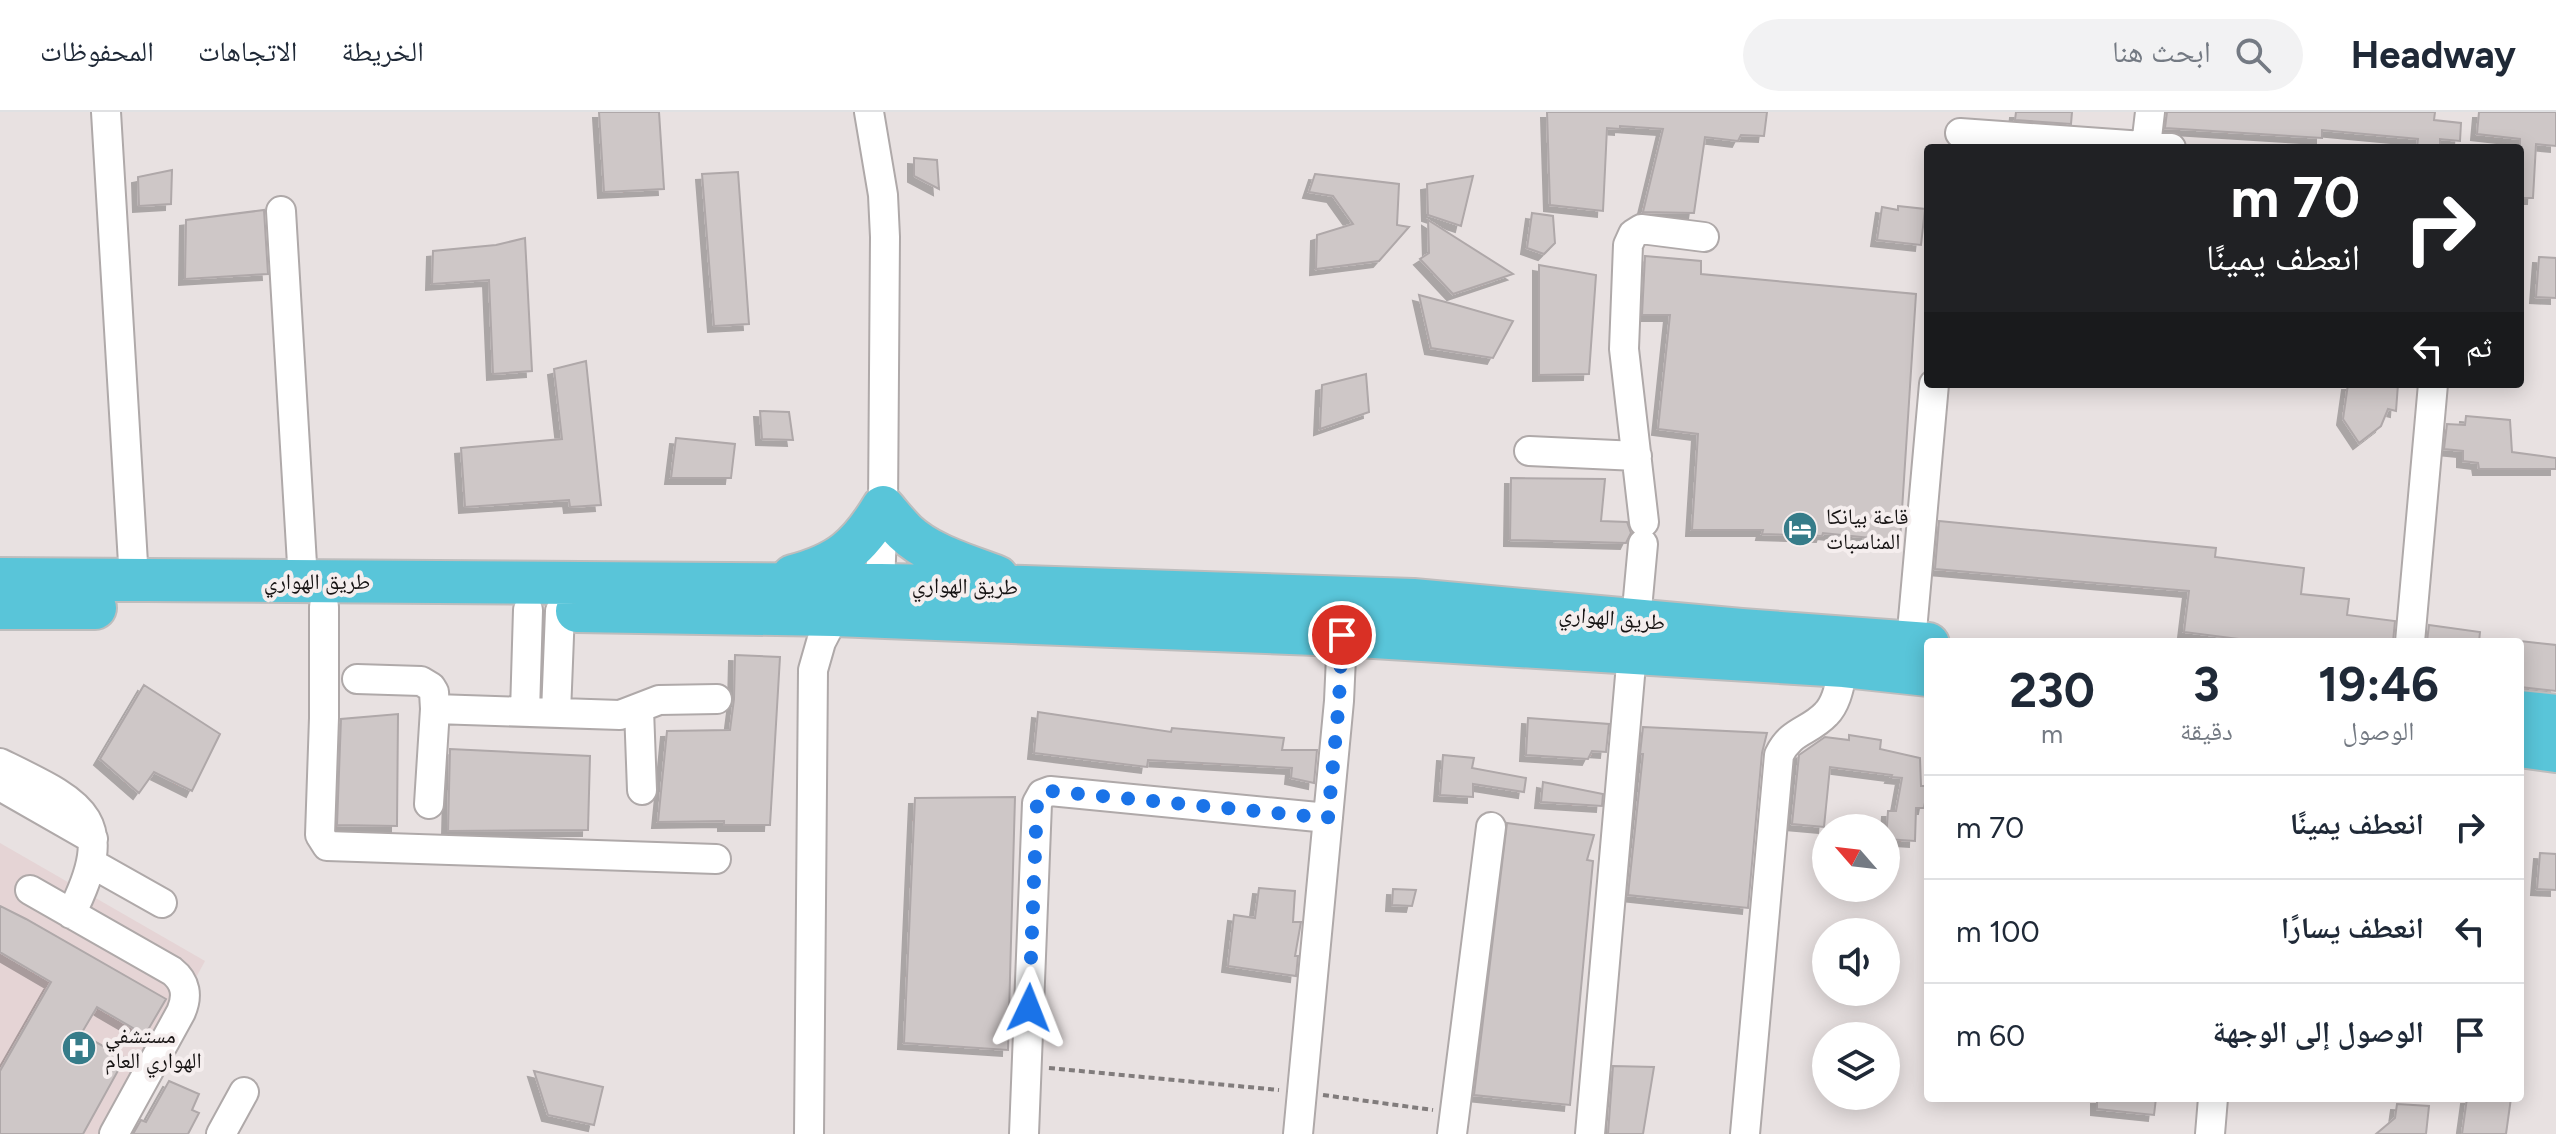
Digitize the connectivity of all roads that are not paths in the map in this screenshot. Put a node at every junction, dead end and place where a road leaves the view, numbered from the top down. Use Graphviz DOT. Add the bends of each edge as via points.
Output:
graph roads {
  1 [pos="106,112"];
  2 [pos="869,112"];
  3 [pos="2150,112"];
  4 [pos="1960,131"];
  5 [pos="2121,144"];
  6 [pos="2157,144"];
  7 [pos="281,211"];
  8 [pos="1704,237"];
  9 [pos="1934,388"];
  10 [pos="2433,388"];
  11 [pos="1529,451"];
  12 [pos="1637,456"];
  13 [pos="883,507"];
  14 [pos="0,579"];
  15 [pos="134,580"];
  16 [pos="880,585"];
  17 [pos="1025,587"];
  18 [pos="313,594"];
  19 [pos="767,599"];
  20 [pos="0,608"];
  21 [pos="544,611"];
  22 [pos="835,615"];
  23 [pos="1342,635"];
  24 [pos="1634,637"];
  25 [pos="2410,638"];
  26 [pos="1740,645"];
  27 [pos="1922,654"];
  28 [pos="1844,666"];
  29 [pos="813,670"];
  30 [pos="357,679"];
  31 [pos="717,699"];
  32 [pos="435,709"];
  33 [pos="639,709"];
  34 [pos="525,712"];
  35 [pos="2524,712"];
  36 [pos="556,713"];
  37 [pos="2556,716"];
  38 [pos="2524,747"];
  39 [pos="2556,751"];
  40 [pos="0,763"];
  41 [pos="0,786"];
  42 [pos="642,790"];
  43 [pos="429,804"];
  44 [pos="1328,818"];
  45 [pos="1491,827"];
  46 [pos="92,851"];
  47 [pos="716,859"];
  48 [pos="30,890"];
  49 [pos="162,903"];
  50 [pos="71,914"];
  51 [pos="244,1092"];
  52 [pos="2213,1102"];
  53 [pos="1453,1123"];
  54 [pos="114,1134"];
  55 [pos="221,1134"];
  56 [pos="809,1134"];
  57 [pos="1024,1134"];
  58 [pos="1298,1134"];
  59 [pos="1590,1134"];
  60 [pos="1745,1134"];
  61 [pos="2210,1134"];
  1 -- 15 [label="street"];
  2 -- 13 [label="street" via="885,237"];
  3 -- 6 [label="street"];
  4 -- 5 [label="street"];
  7 -- 18 [label="street"];
  8 -- 12 [label="street" via="1641,229 1628,245 1624,349"];
  9 -- 27 [label="street"];
  10 -- 25 [label="street"];
  11 -- 12 [label="street"];
  12 -- 24 [label="street" via="1644,533"];
  13 -- 16 [label="street"];
  13 -- 17 [label="highway" via="906,533 935,551"];
  13 -- 19 [label="highway" via="867,533 839,558"];
  14 -- 15 [label="highway, طريق الهواري"];
  15 -- 18 [label="highway, طريق الهواري"];
  16 -- 17 [label="highway, طريق الهواري"];
  16 -- 19 [label="highway, طريق الهواري"];
  17 -- 24 [label="highway, طريق الهواري" via="1413,600"];
  18 -- 19 [label="highway, طريق الهواري"];
  18 -- 20 [label="highway, طريق الهواري"];
  18 -- 21 [label="highway, طريق الهواري"];
  18 -- 47 [label="street" via="324,718 320,835 327,846"];
  19 -- 21 [label="highway, طريق الهواري"];
  19 -- 22 [label="highway, طريق الهواري"];
  19 -- 29 [label="street"];
  21 -- 34 [label="street"];
  21 -- 36 [label="street"];
  22 -- 23 [label="highway, طريق الهواري"];
  22 -- 29 [label="street"];
  23 -- 24 [label="highway, طريق الهواري"];
  23 -- 44 [label="street"];
  24 -- 26 [label="highway, طريق الهواري"];
  24 -- 59 [label="street"];
  26 -- 27 [label="highway, طريق الهواري"];
  26 -- 28 [label="highway, طريق الهواري"];
  27 -- 28 [label="highway, طريق الهواري"];
  28 -- 60 [label="street" via="1827,714 1790,737 1779,755"];
  29 -- 56 [label="street"];
  30 -- 32 [label="street" via="426,683 434,692"];
  31 -- 33 [label="street" via="659,700"];
  32 -- 34 [label="street"];
  32 -- 43 [label="street"];
  33 -- 36 [label="street" via="620,715"];
  33 -- 42 [label="street"];
  34 -- 36 [label="street"];
  35 -- 37 [label="highway"];
  38 -- 39 [label="highway"];
  40 -- 46 [label="street" via="45,785 88,819"];
  41 -- 46 [label="street"];
  44 -- 57 [label="street" via="1042,794 1037,803"];
  44 -- 58 [label="street"];
  45 -- 53 [label="street"];
  46 -- 49 [label="street"];
  46 -- 50 [label="street"];
  48 -- 50 [label="street"];
  50 -- 54 [label="street" via="172,971 185,988 185,1004"];
  51 -- 55 [label="street"];
  52 -- 61 [label="street"];
}
